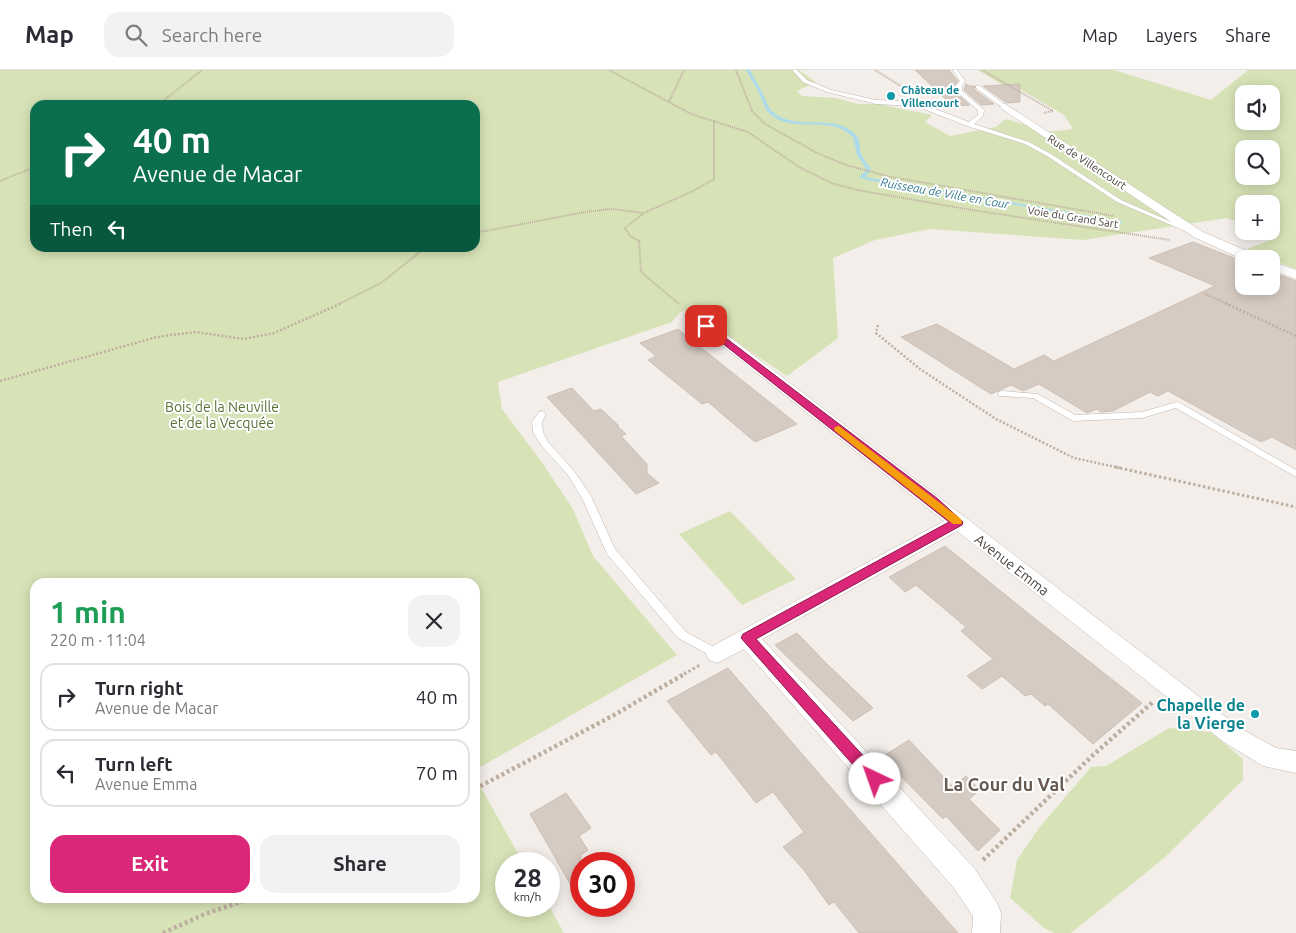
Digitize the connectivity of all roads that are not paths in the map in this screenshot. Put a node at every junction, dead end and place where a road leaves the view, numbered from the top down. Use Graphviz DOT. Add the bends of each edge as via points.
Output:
graph roads {
  1 [pos="794,70"];
  2 [pos="955,70"];
  3 [pos="978,87"];
  4 [pos="1005,107"];
  5 [pos="970,125"];
  6 [pos="1200,237"];
  7 [pos="1235,251"];
  8 [pos="1280,269"];
  9 [pos="1296,275"];
  10 [pos="691,314"];
  11 [pos="1002,394"];
  12 [pos="542,414"];
  13 [pos="1296,474"];
  14 [pos="958,522"];
  15 [pos="747,638"];
  16 [pos="717,654"];
  17 [pos="1296,762"];
  18 [pos="986,933"];
  1 -- 5 [label="lane, Rue de Villencourt" via="805,81 830,91 876,102 917,104"];
  2 -- 5 [label="lane" via="963,81 959,91 981,110 981,115"];
  3 -- 4 [label="lane, Rue de Villencourt"];
  4 -- 6 [label="street, Rue de Villencourt"];
  5 -- 6 [label="lane, Rue de Villencourt" via="1027,143 1120,201"];
  6 -- 7 [label="street, Rue de Villencourt"];
  8 -- 9 [label="street"];
  10 -- 14 [label="street, Avenue Emma"];
  11 -- 13 [label="lane" via="1036,396 1073,418 1142,415 1176,405"];
  12 -- 16 [label="lane" via="537,422 544,442 587,498 611,551 682,635"];
  14 -- 15 [label="street"];
  14 -- 17 [label="street, Avenue Emma" via="1232,735 1272,758"];
  15 -- 16 [label="street"];
  15 -- 18 [label="street" via="964,878 987,913"];
}
